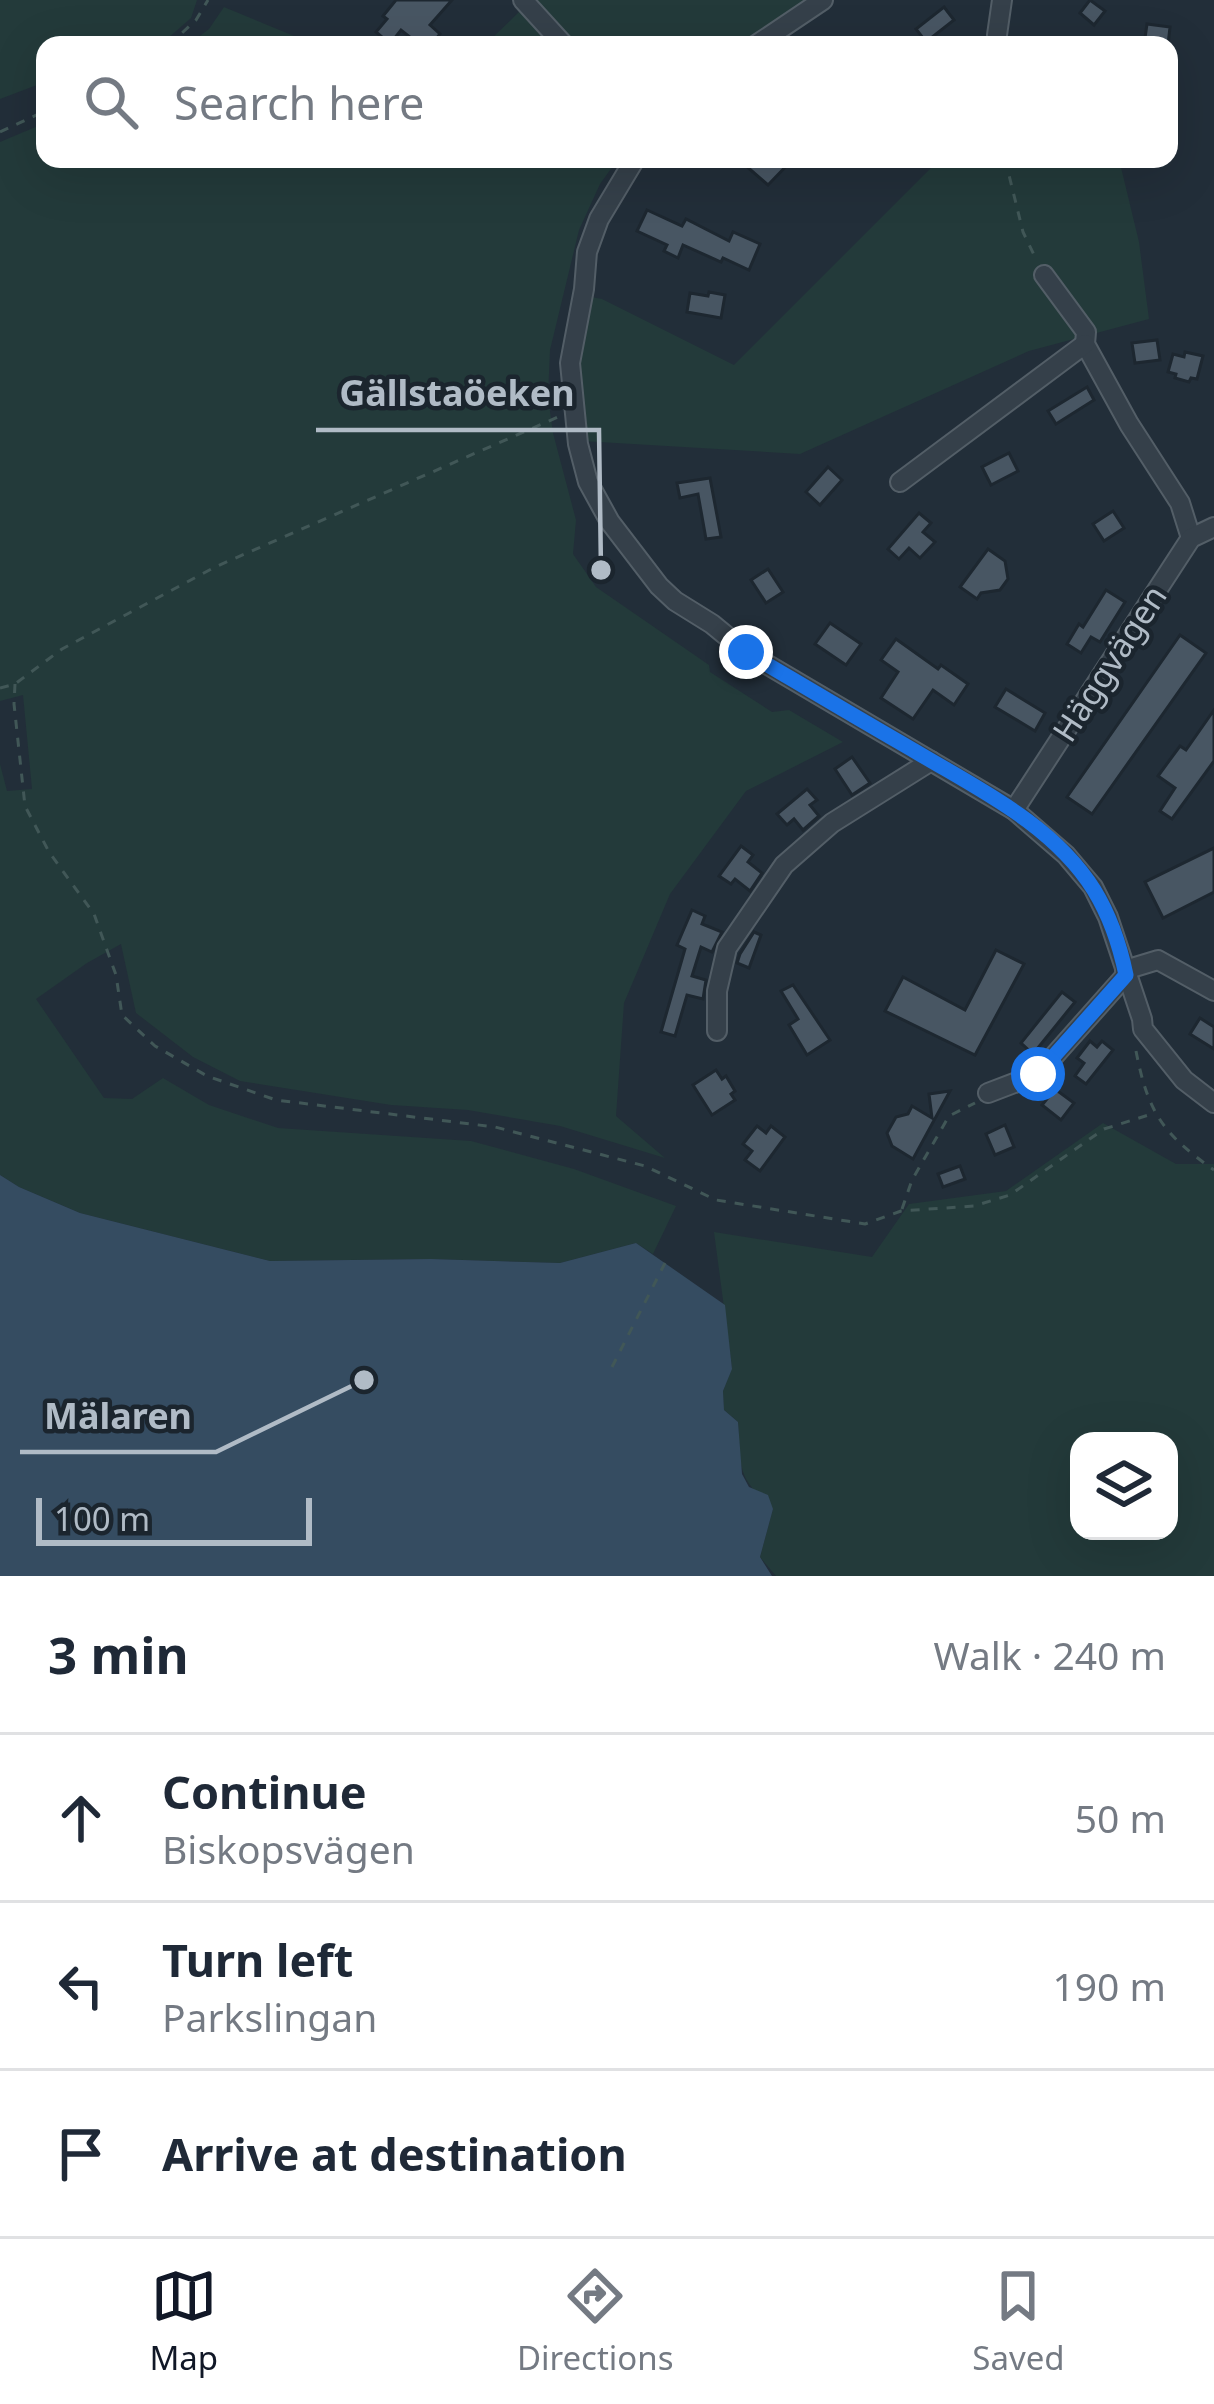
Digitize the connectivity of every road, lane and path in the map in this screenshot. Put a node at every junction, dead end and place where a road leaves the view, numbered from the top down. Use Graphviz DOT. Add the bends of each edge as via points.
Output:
graph roads {
  1 [pos="208,0"];
  2 [pos="523,0"];
  3 [pos="823,0"];
  4 [pos="1002,0"];
  5 [pos="997,35"];
  6 [pos="179,36"];
  7 [pos="556,36"];
  8 [pos="769,36"];
  9 [pos="36,115"];
  10 [pos="0,132"];
  11 [pos="629,168"];
  12 [pos="1007,168"];
  13 [pos="1044,275"];
  14 [pos="1085,344"];
  15 [pos="573,410"];
  16 [pos="900,482"];
  17 [pos="1214,527"];
  18 [pos="1191,538"];
  19 [pos="15,684"];
  20 [pos="0,688"];
  21 [pos="931,761"];
  22 [pos="1014,810"];
  23 [pos="1125,973"];
  24 [pos="1214,991"];
  25 [pos="717,1031"];
  26 [pos="1135,1045"];
  27 [pos="988,1093"];
  28 [pos="1214,1103"];
  29 [pos="1155,1113"];
  30 [pos="1214,1170"];
  31 [pos="901,1211"];
  32 [pos="665,1263"];
  33 [pos="612,1367"];
  1 -- 6 [label="path"];
  2 -- 7 [label="street"];
  3 -- 8 [label="street"];
  4 -- 5 [label="street"];
  9 -- 10 [label="path"];
  11 -- 15 [label="street" via="586,252 570,363"];
  12 -- 13 [label="path"];
  13 -- 14 [label="street" via="1087,332"];
  14 -- 16 [label="street"];
  14 -- 18 [label="street" via="1180,503"];
  15 -- 19 [label="path" via="215,567 62,649"];
  15 -- 21 [label="street" via="588,482 659,586 746,652"];
  17 -- 18 [label="street"];
  18 -- 22 [label="street, Häggvägen"];
  19 -- 20 [label="path"];
  19 -- 31 [label="path" via="25,806 94,914 122,1015 154,1046 276,1100 495,1127 645,1166 716,1201 865,1224"];
  21 -- 22 [label="street"];
  21 -- 25 [label="street" via="832,823 784,865 727,948"];
  22 -- 23 [label="street" via="1093,887"];
  23 -- 24 [label="street" via="1158,960"];
  23 -- 27 [label="street" via="1038,1074"];
  23 -- 28 [label="street" via="1143,1029"];
  26 -- 29 [label="path"];
  27 -- 31 [label="path" via="949,1116"];
  29 -- 30 [label="path" via="1180,1146"];
  29 -- 31 [label="path" via="1104,1129 1010,1195"];
  32 -- 33 [label="path"];
}
